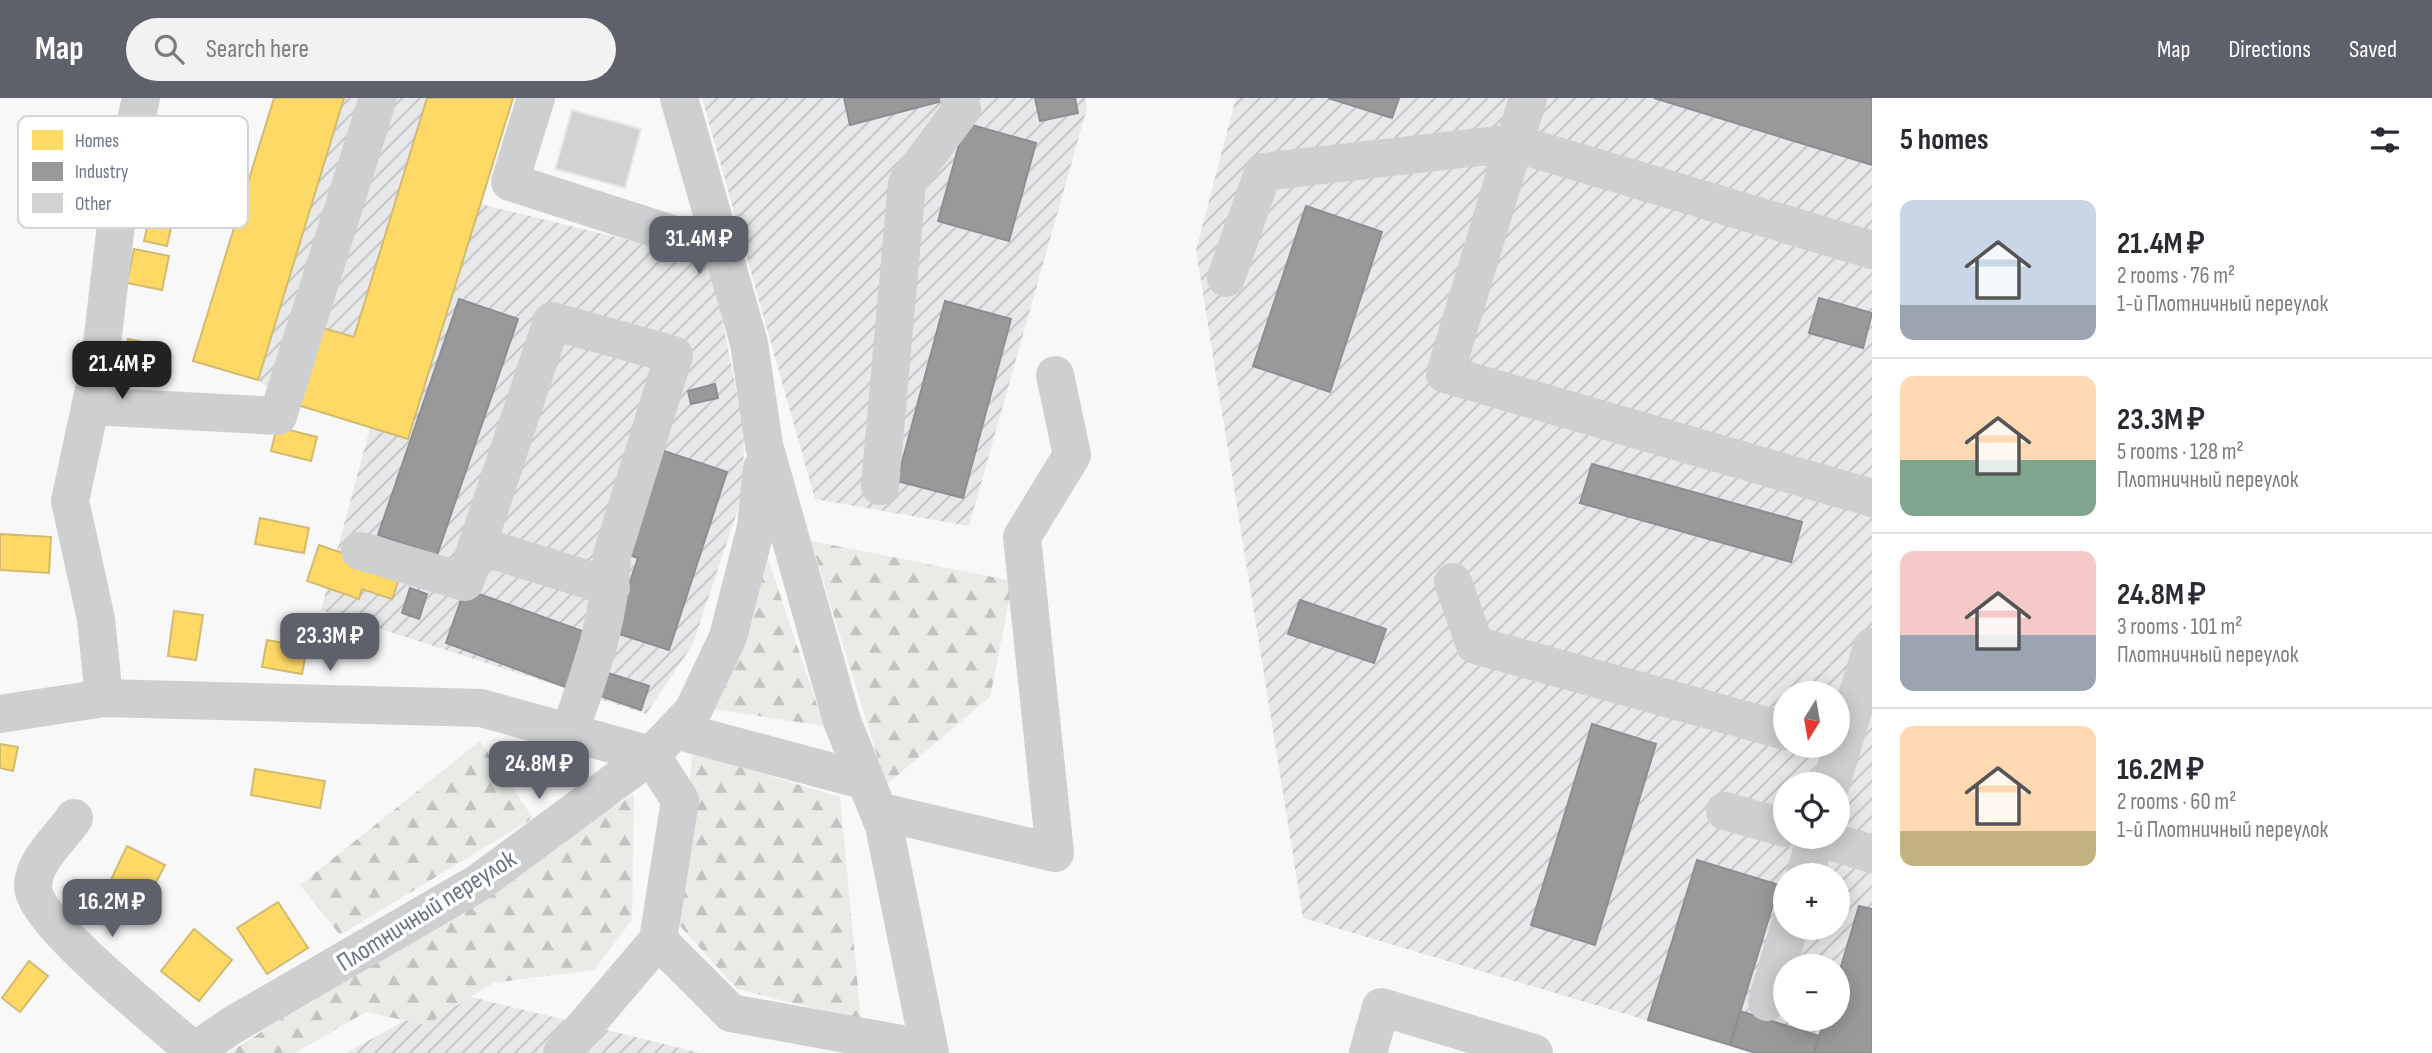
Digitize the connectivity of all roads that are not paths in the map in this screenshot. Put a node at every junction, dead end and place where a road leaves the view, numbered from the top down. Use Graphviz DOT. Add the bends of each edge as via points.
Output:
graph roads {
  1 [pos="141,98"];
  2 [pos="378,98"];
  3 [pos="536,98"];
  4 [pos="679,98"];
  5 [pos="959,98"];
  6 [pos="1528,98"];
  7 [pos="137,116"];
  8 [pos="1514,143"];
  9 [pos="116,228"];
  10 [pos="723,250"];
  11 [pos="1872,250"];
  12 [pos="1226,278"];
  13 [pos="1055,375"];
  14 [pos="90,406"];
  15 [pos="764,445"];
  16 [pos="880,486"];
  17 [pos="1872,498"];
  18 [pos="477,545"];
  19 [pos="360,551"];
  20 [pos="1453,582"];
  21 [pos="611,587"];
  22 [pos="1872,647"];
  23 [pos="104,698"];
  24 [pos="0,714"];
  25 [pos="1850,715"];
  26 [pos="1773,728"];
  27 [pos="570,731"];
  28 [pos="663,742"];
  29 [pos="872,796"];
  30 [pos="1725,811"];
  31 [pos="74,818"];
  32 [pos="1773,825"];
  33 [pos="1850,847"];
  34 [pos="1872,854"];
  35 [pos="658,940"];
  36 [pos="1785,940"];
  37 [pos="1767,1002"];
  38 [pos="193,1052"];
  39 [pos="928,1052"];
  40 [pos="562,1053"];
  41 [pos="1368,1053"];
  42 [pos="1534,1053"];
  1 -- 7 [label="street"];
  2 -- 14 [label="street" via="278,416"];
  3 -- 10 [label="street" via="510,183"];
  4 -- 10 [label="street"];
  5 -- 16 [label="street" via="962,109 907,183"];
  6 -- 8 [label="street"];
  8 -- 11 [label="street"];
  8 -- 12 [label="street" via="1263,172"];
  8 -- 17 [label="street" via="1445,374"];
  9 -- 14 [label="street"];
  10 -- 15 [label="street" via="749,343"];
  13 -- 29 [label="street" via="1072,455 1022,537 1055,853"];
  14 -- 23 [label="street" via="70,501 96,619"];
  15 -- 28 [label="street, Плотничный переулок" via="756,527 729,637 693,711"];
  15 -- 29 [label="street" via="842,721"];
  18 -- 19 [label="street" via="465,582"];
  18 -- 21 [label="street"];
  18 -- 21 [label="street" via="552,321 674,355 612,555"];
  20 -- 26 [label="street" via="1475,645"];
  21 -- 27 [label="street" via="595,659"];
  22 -- 25 [label="street"];
  23 -- 24 [label="street"];
  23 -- 27 [label="street" via="481,708"];
  27 -- 28 [label="street"];
  28 -- 29 [label="street"];
  28 -- 35 [label="street" via="680,800"];
  28 -- 38 [label="street, Плотничный переулок" via="478,883"];
  29 -- 39 [label="street" via="884,826"];
  30 -- 32 [label="street"];
  31 -- 38 [label="street" via="38,866 33,886 39,906 59,931"];
  33 -- 34 [label="street"];
  35 -- 39 [label="street" via="731,1013"];
  35 -- 40 [label="street"];
  36 -- 37 [label="street"];
  41 -- 42 [label="street" via="1381,1007"];
}
